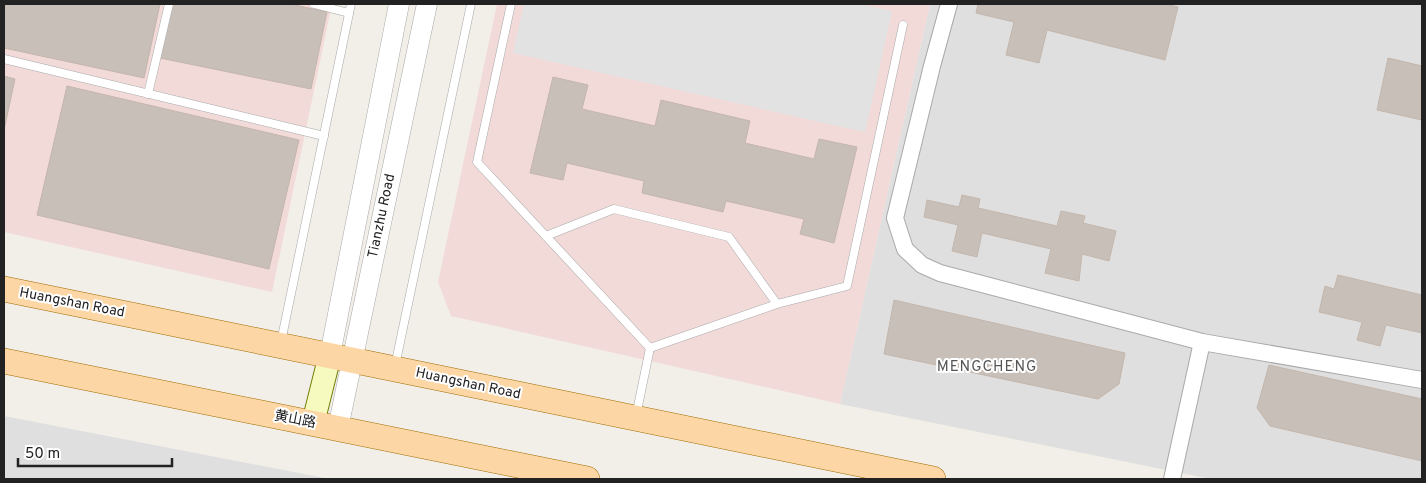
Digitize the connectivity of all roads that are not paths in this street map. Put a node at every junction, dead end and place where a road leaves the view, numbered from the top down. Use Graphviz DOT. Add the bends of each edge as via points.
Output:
graph roads {
  1 [pos="169,4"];
  2 [pos="314,4"];
  3 [pos="351,4"];
  4 [pos="399,4"];
  5 [pos="427,4"];
  6 [pos="471,4"];
  7 [pos="511,4"];
  8 [pos="949,4"];
  9 [pos="350,13"];
  10 [pos="903,25"];
  11 [pos="4,59"];
  12 [pos="148,94"];
  13 [pos="324,136"];
  14 [pos="546,236"];
  15 [pos="4,289"];
  16 [pos="777,304"];
  17 [pos="1202,342"];
  18 [pos="281,345"];
  19 [pos="650,348"];
  20 [pos="341,357"];
  21 [pos="4,361"];
  22 [pos="394,368"];
  23 [pos="1422,380"];
  24 [pos="636,418"];
  25 [pos="313,424"];
  26 [pos="338,428"];
  27 [pos="587,479"];
  28 [pos="933,479"];
  29 [pos="1172,479"];
  1 -- 12 [label="lane"];
  2 -- 9 [label="lane"];
  3 -- 9 [label="lane"];
  4 -- 20 [label="street, Tianzhu Road"];
  5 -- 20 [label="street, Tianzhu Road"];
  6 -- 22 [label="lane"];
  7 -- 14 [label="lane" via="477,162"];
  8 -- 17 [label="street" via="895,218 905,249 922,265 940,273"];
  9 -- 13 [label="lane"];
  10 -- 16 [label="lane" via="847,286"];
  11 -- 12 [label="lane"];
  12 -- 13 [label="lane"];
  13 -- 18 [label="lane"];
  14 -- 16 [label="lane" via="614,209 729,237"];
  14 -- 19 [label="lane"];
  15 -- 18 [label="main road, Huangshan Road"];
  16 -- 19 [label="lane"];
  17 -- 23 [label="street"];
  17 -- 29 [label="street"];
  18 -- 20 [label="main road, Huangshan Road"];
  19 -- 24 [label="lane"];
  20 -- 22 [label="main road, Huangshan Road"];
  20 -- 25 [label="main road, Tianzhu Road"];
  20 -- 26 [label="street, Tianzhu Road"];
  21 -- 25 [label="main road, 黄山路"];
  22 -- 24 [label="main road, Huangshan Road"];
  24 -- 28 [label="main road, Huangshan Road"];
  25 -- 26 [label="main road, 黄山路"];
  26 -- 27 [label="main road, 黄山路"];
}
